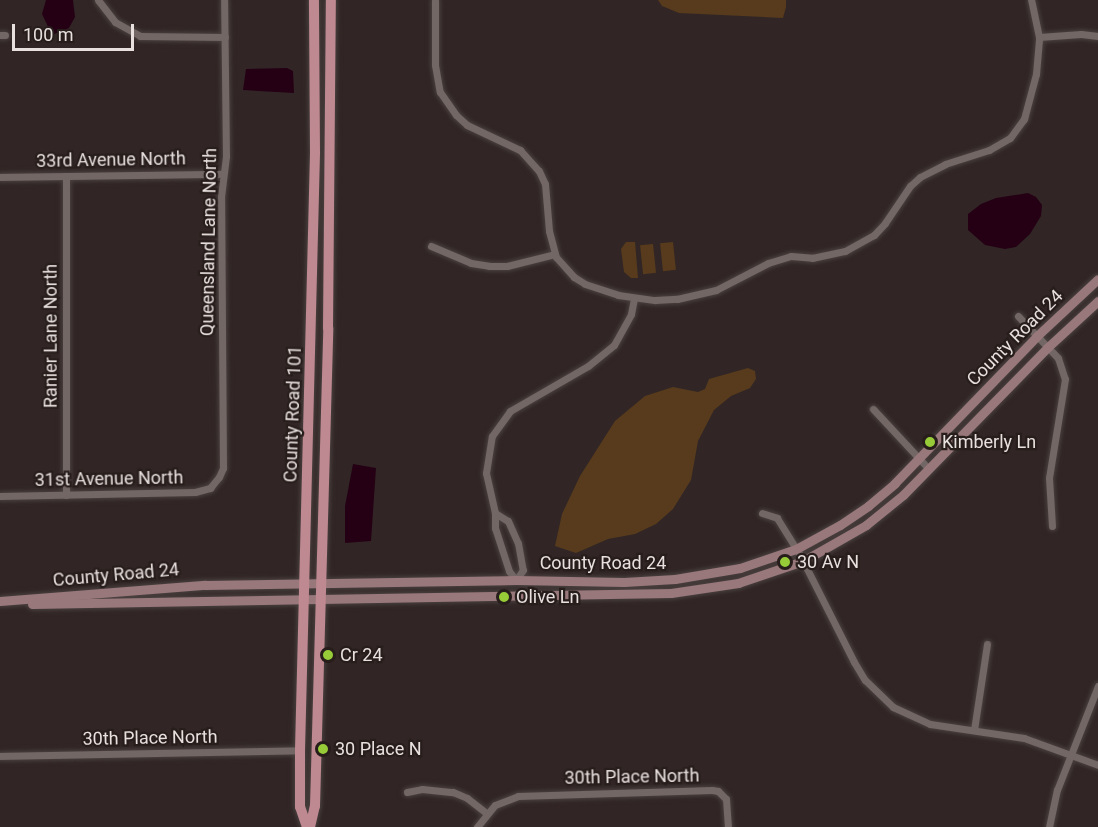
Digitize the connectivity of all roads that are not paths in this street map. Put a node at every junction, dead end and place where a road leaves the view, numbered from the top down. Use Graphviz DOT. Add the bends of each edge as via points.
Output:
graph roads {
  1 [pos="98,0"];
  2 [pos="224,0"];
  3 [pos="314,0"];
  4 [pos="331,0"];
  5 [pos="435,0"];
  6 [pos="1031,0"];
  7 [pos="1098,36"];
  8 [pos="225,37"];
  9 [pos="1039,37"];
  10 [pos="223,174"];
  11 [pos="66,176"];
  12 [pos="0,177"];
  13 [pos="431,246"];
  14 [pos="555,254"];
  15 [pos="1098,279"];
  16 [pos="634,297"];
  17 [pos="1098,301"];
  18 [pos="1018,316"];
  19 [pos="1037,336"];
  20 [pos="1048,347"];
  21 [pos="873,410"];
  22 [pos="919,460"];
  23 [pos="929,469"];
  24 [pos="216,482"];
  25 [pos="66,495"];
  26 [pos="0,496"];
  27 [pos="495,513"];
  28 [pos="762,513"];
  29 [pos="1052,526"];
  30 [pos="800,555"];
  31 [pos="516,580"];
  32 [pos="304,583"];
  33 [pos="322,583"];
  34 [pos="516,597"];
  35 [pos="304,600"];
  36 [pos="321,600"];
  37 [pos="0,603"];
  38 [pos="987,644"];
  39 [pos="1098,686"];
  40 [pos="974,730"];
  41 [pos="300,750"];
  42 [pos="1071,755"];
  43 [pos="0,756"];
  44 [pos="1098,765"];
  45 [pos="407,792"];
  46 [pos="486,813"];
  47 [pos="308,827"];
  48 [pos="477,827"];
  49 [pos="728,827"];
  50 [pos="1049,827"];
  1 -- 8 [label="street" via="115,22 140,36"];
  2 -- 8 [label="street, Queensland Lane North"];
  3 -- 32 [label="main road, County Road 101" via="315,164"];
  4 -- 33 [label="main road, County Road 101" via="332,154"];
  5 -- 14 [label="street" via="435,65 440,92 467,125 520,150 539,171 545,184"];
  6 -- 9 [label="street"];
  7 -- 9 [label="street"];
  8 -- 10 [label="street, Queensland Lane North"];
  9 -- 16 [label="street" via="1036,74 1018,130 1000,146 932,169 910,186 885,223 860,244 829,256 791,256 775,261 698,295 656,300"];
  10 -- 11 [label="street, 33rd Avenue North"];
  10 -- 24 [label="street, Queensland Lane North" via="223,468"];
  11 -- 12 [label="street, 33rd Avenue North"];
  11 -- 25 [label="street, Ranier Lane North"];
  13 -- 14 [label="street" via="471,263 489,266 507,266"];
  14 -- 16 [label="street" via="585,284"];
  15 -- 19 [label="street, County Road 24"];
  16 -- 27 [label="street" via="623,330 602,357 523,402 500,423 490,444 486,473"];
  17 -- 20 [label="street, County Road 24"];
  18 -- 19 [label="street"];
  19 -- 20 [label="street"];
  19 -- 22 [label="street, County Road 24"];
  20 -- 23 [label="street, County Road 24"];
  20 -- 29 [label="street" via="1058,358 1065,378 1049,470"];
  21 -- 22 [label="street"];
  22 -- 23 [label="street"];
  22 -- 30 [label="street, County Road 24" via="868,506"];
  23 -- 30 [label="street, County Road 24" via="866,525"];
  24 -- 25 [label="street, 31st Avenue North" via="195,492"];
  25 -- 26 [label="street, 31st Avenue North"];
  27 -- 31 [label="street" via="495,528 509,571"];
  27 -- 31 [label="street" via="508,521 518,543 524,570"];
  28 -- 30 [label="street" via="777,518"];
  30 -- 31 [label="street, County Road 24" via="675,579"];
  30 -- 34 [label="street, County Road 24" via="738,583 699,590"];
  30 -- 40 [label="street" via="854,662 878,694 911,717 930,724"];
  31 -- 33 [label="street, County Road 24"];
  31 -- 34 [label="street"];
  32 -- 33 [label="street, County Road 24"];
  32 -- 35 [label="main road, County Road 101"];
  32 -- 37 [label="street, County Road 24" via="205,585"];
  33 -- 36 [label="main road, County Road 101"];
  34 -- 36 [label="street, County Road 24"];
  35 -- 36 [label="street, County Road 24"];
  35 -- 37 [label="street, County Road 24"];
  35 -- 41 [label="main road, County Road 101"];
  36 -- 47 [label="main road, County Road 101" via="315,806"];
  38 -- 40 [label="street"];
  39 -- 42 [label="street"];
  40 -- 42 [label="street" via="1024,738"];
  41 -- 43 [label="street, 30th Place North"];
  41 -- 47 [label="main road, County Road 101" via="300,807"];
  42 -- 44 [label="street"];
  42 -- 50 [label="street" via="1052,804"];
  45 -- 46 [label="street" via="453,792"];
  46 -- 48 [label="street"];
  46 -- 49 [label="street, 30th Place North" via="506,800 530,794 712,790 726,799"];
}
